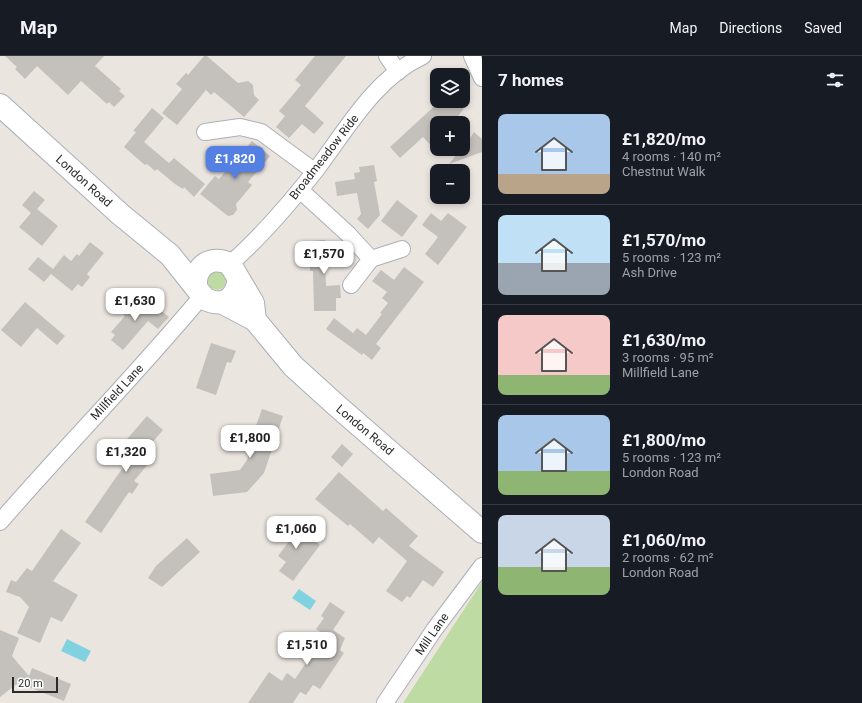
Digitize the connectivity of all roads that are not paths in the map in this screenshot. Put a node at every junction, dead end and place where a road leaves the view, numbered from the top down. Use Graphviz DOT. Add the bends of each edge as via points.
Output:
graph roads {
  1 [pos="387,56"];
  2 [pos="423,56"];
  3 [pos="472,56"];
  4 [pos="398,72"];
  5 [pos="482,78"];
  6 [pos="0,105"];
  7 [pos="205,132"];
  8 [pos="314,172"];
  9 [pos="300,190"];
  10 [pos="402,249"];
  11 [pos="170,255"];
  12 [pos="371,259"];
  13 [pos="206,263"];
  14 [pos="234,272"];
  15 [pos="351,285"];
  16 [pos="206,295"];
  17 [pos="255,320"];
  18 [pos="0,522"];
  19 [pos="482,532"];
  20 [pos="482,566"];
  21 [pos="385,703"];
  1 -- 4 [label="street"];
  2 -- 4 [label="street, Broadmeadow Ride"];
  3 -- 5 [label="street"];
  4 -- 8 [label="street, Broadmeadow Ride" via="370,98"];
  6 -- 11 [label="main road, London Road" via="120,214"];
  7 -- 8 [label="street" via="240,127 261,132"];
  8 -- 9 [label="street, Broadmeadow Ride"];
  9 -- 12 [label="street"];
  9 -- 14 [label="street, Broadmeadow Ride" via="269,225"];
  10 -- 12 [label="street"];
  11 -- 13 [label="main road" via="184,255"];
  11 -- 16 [label="main road, London Road"];
  12 -- 15 [label="street"];
  13 -- 14 [label="main road" via="214,260 224,261"];
  13 -- 16 [label="main road" via="199,269 196,278"];
  14 -- 16 [label="main road" via="236,291 232,297"];
  14 -- 17 [label="main road, London Road" via="253,303"];
  16 -- 17 [label="main road, London Road"];
  16 -- 18 [label="street, Millfield Lane" via="66,446"];
  17 -- 19 [label="main road, London Road" via="293,366"];
  20 -- 21 [label="street, Mill Lane" via="434,630"];
}
